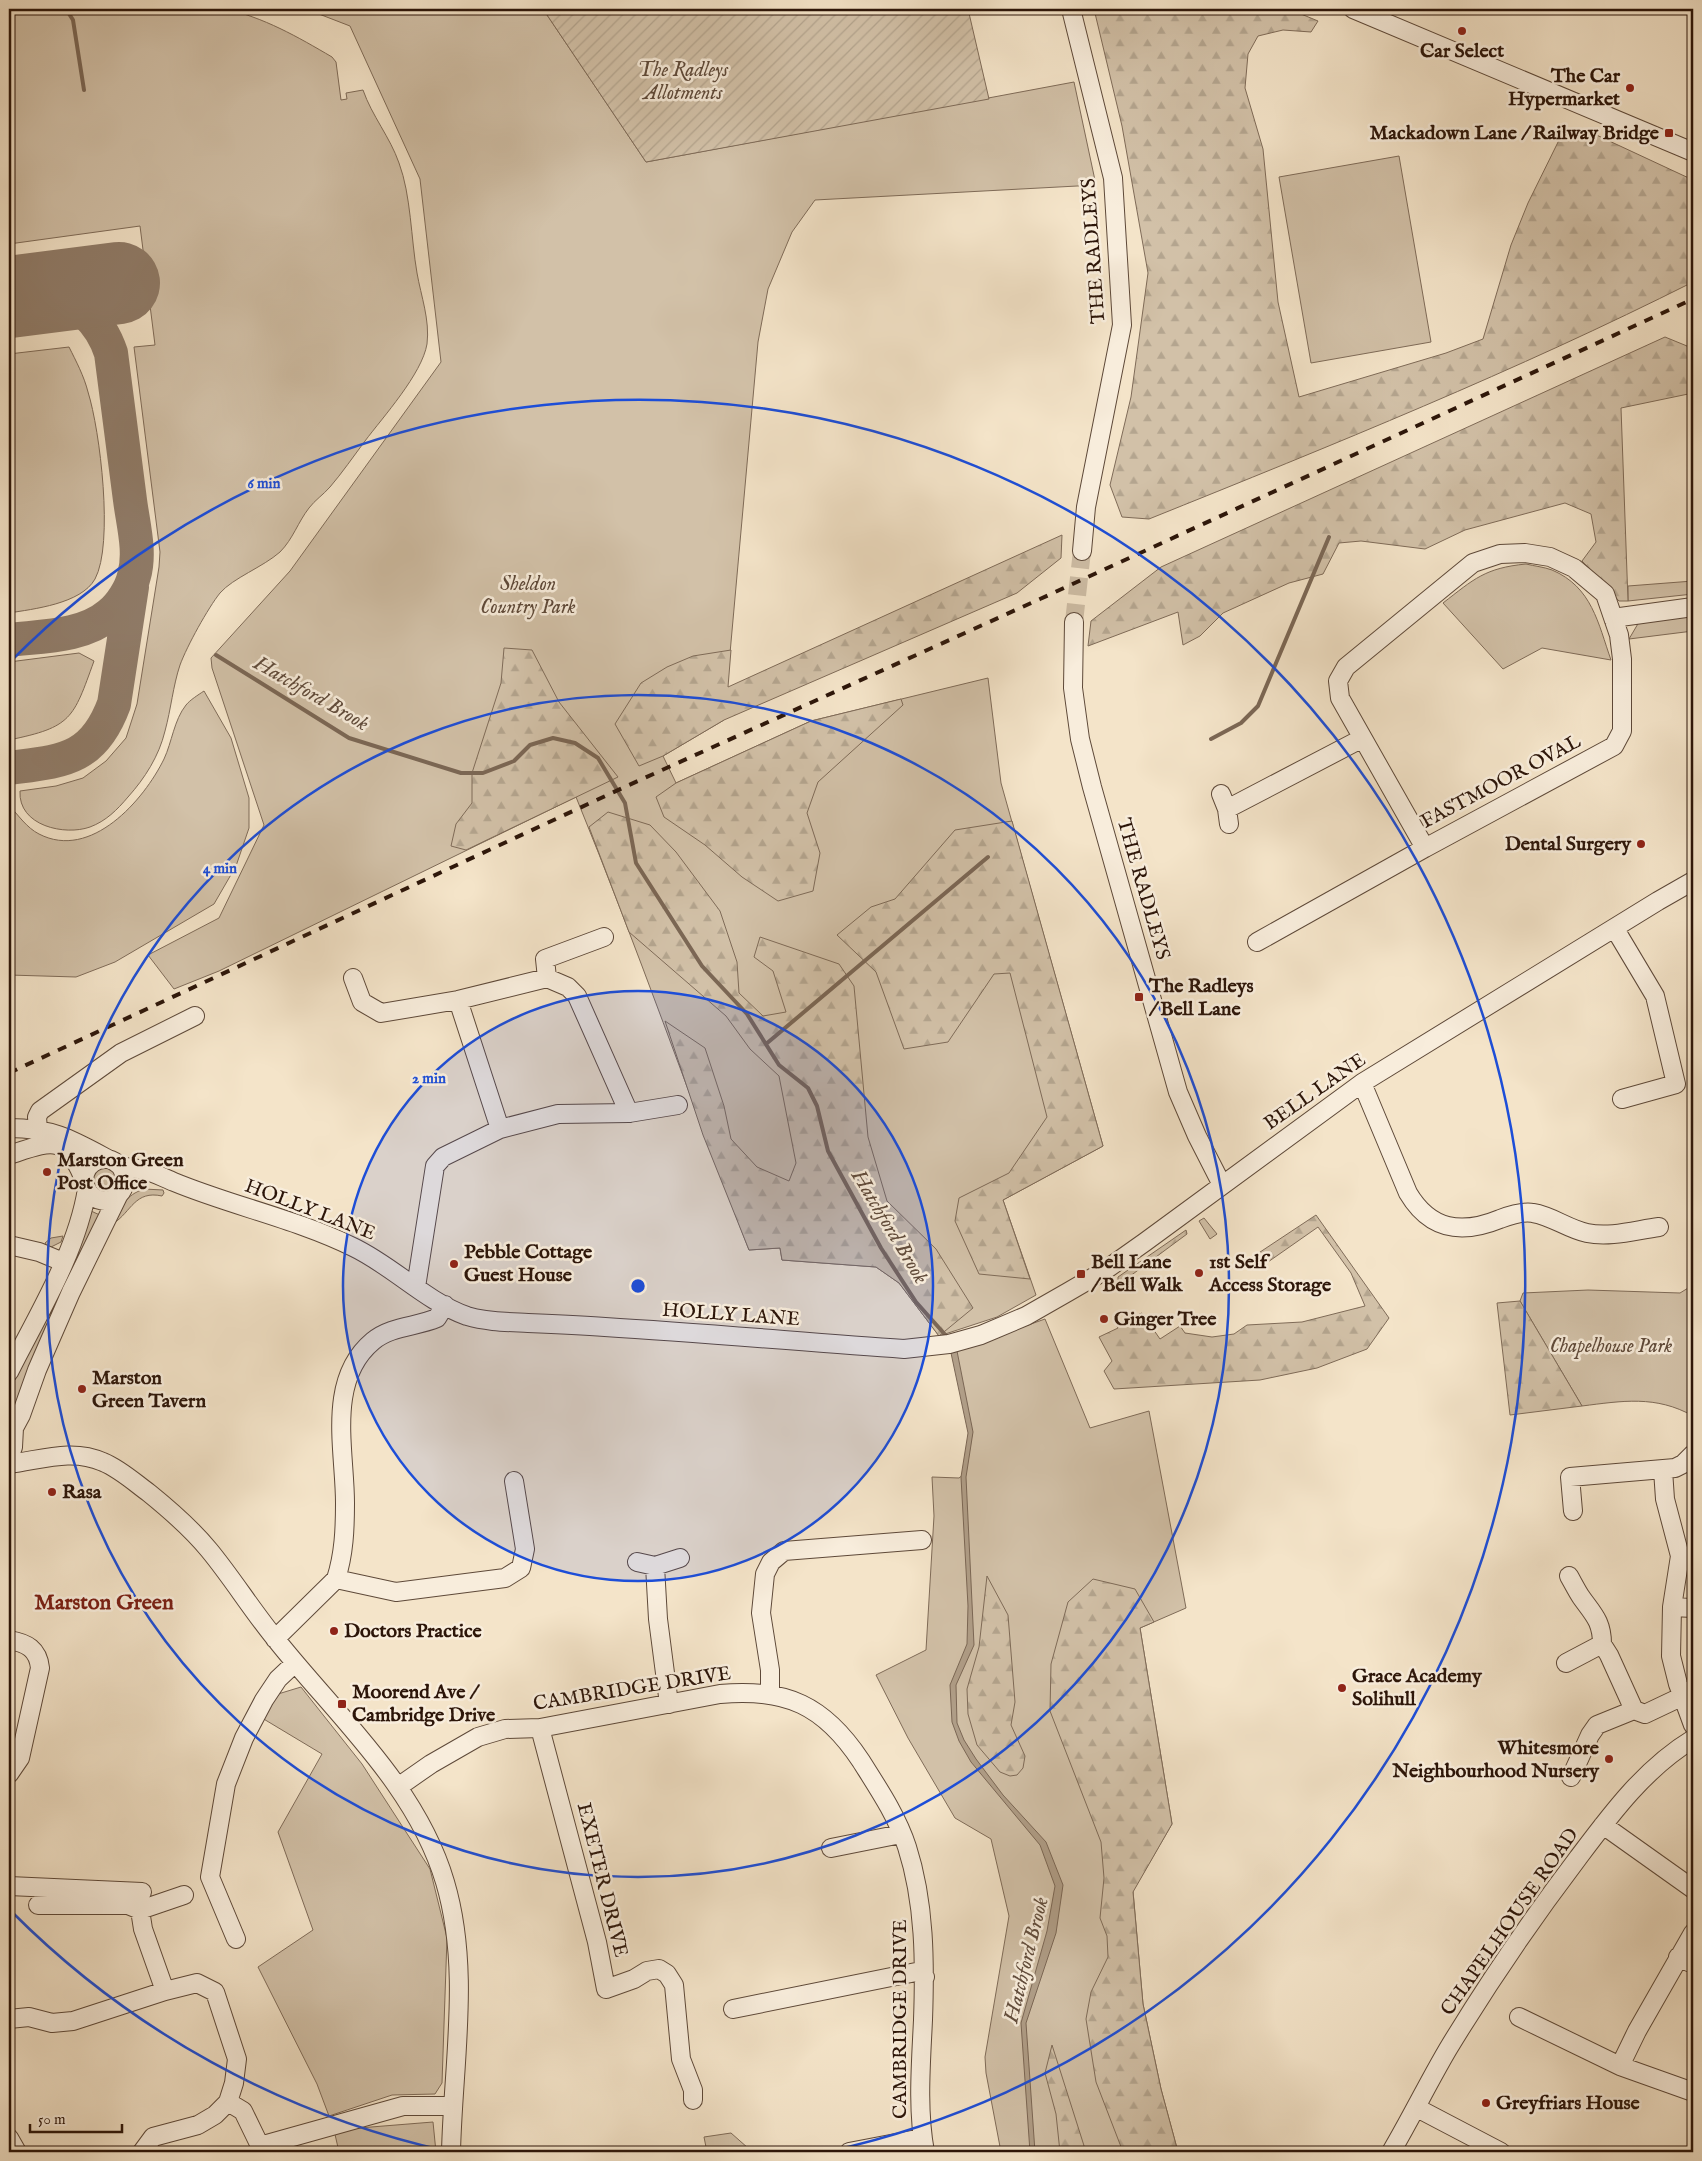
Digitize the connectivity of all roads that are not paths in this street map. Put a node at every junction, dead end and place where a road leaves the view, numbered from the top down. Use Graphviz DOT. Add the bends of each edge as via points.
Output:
graph roads {
  1 [pos="1071,9"];
  2 [pos="1353,9"];
  3 [pos="1693,152"];
  4 [pos="1082,551"];
  5 [pos="1693,607"];
  6 [pos="1613,618"];
  7 [pos="1074,622"];
  8 [pos="1361,739"];
  9 [pos="1226,809"];
  10 [pos="1425,848"];
  11 [pos="1693,881"];
  12 [pos="1615,929"];
  13 [pos="604,937"];
  14 [pos="1257,942"];
  15 [pos="353,978"];
  16 [pos="547,978"];
  17 [pos="458,1000"];
  18 [pos="195,1016"];
  19 [pos="1362,1083"];
  20 [pos="1622,1099"];
  21 [pos="678,1105"];
  22 [pos="629,1113"];
  23 [pos="9,1128"];
  24 [pos="500,1129"];
  25 [pos="38,1130"];
  26 [pos="9,1155"];
  27 [pos="114,1162"];
  28 [pos="86,1185"];
  29 [pos="180,1185"];
  30 [pos="1222,1186"];
  31 [pos="121,1192"];
  32 [pos="1659,1227"];
  33 [pos="9,1245"];
  34 [pos="63,1262"];
  35 [pos="416,1287"];
  36 [pos="445,1305"];
  37 [pos="956,1342"];
  38 [pos="9,1372"];
  39 [pos="12,1435"];
  40 [pos="1693,1454"];
  41 [pos="54,1456"];
  42 [pos="9,1458"];
  43 [pos="9,1464"];
  44 [pos="1663,1470"];
  45 [pos="514,1480"];
  46 [pos="1572,1511"];
  47 [pos="922,1540"];
  48 [pos="680,1558"];
  49 [pos="638,1562"];
  50 [pos="655,1566"];
  51 [pos="1569,1576"];
  52 [pos="336,1579"];
  53 [pos="1672,1607"];
  54 [pos="1693,1608"];
  55 [pos="275,1639"];
  56 [pos="9,1640"];
  57 [pos="1602,1644"];
  58 [pos="295,1663"];
  59 [pos="1566,1663"];
  60 [pos="770,1695"];
  61 [pos="1683,1696"];
  62 [pos="670,1704"];
  63 [pos="1634,1710"];
  64 [pos="1693,1725"];
  65 [pos="540,1728"];
  66 [pos="1693,1739"];
  67 [pos="9,1774"];
  68 [pos="1571,1777"];
  69 [pos="398,1787"];
  70 [pos="1603,1824"];
  71 [pos="901,1834"];
  72 [pos="831,1848"];
  73 [pos="9,1886"];
  74 [pos="1693,1889"];
  75 [pos="142,1892"];
  76 [pos="184,1895"];
  77 [pos="38,1905"];
  78 [pos="140,1910"];
  79 [pos="1693,1933"];
  80 [pos="236,1940"];
  81 [pos="1686,1961"];
  82 [pos="925,1977"];
  83 [pos="164,1991"];
  84 [pos="734,2009"];
  85 [pos="1519,2017"];
  86 [pos="9,2019"];
  87 [pos="1620,2066"];
  88 [pos="1693,2092"];
  89 [pos="693,2100"];
  90 [pos="228,2102"];
  91 [pos="453,2106"];
  92 [pos="1417,2108"];
  93 [pos="9,2138"];
  94 [pos="924,2145"];
  95 [pos="260,2149"];
  96 [pos="1491,2150"];
  97 [pos="17,2152"];
  98 [pos="142,2152"];
  99 [pos="451,2152"];
  100 [pos="850,2152"];
  101 [pos="1391,2152"];
  1 -- 4 [label="street, THE RADLEYS" via="1113,178 1122,325 1086,506"];
  2 -- 3 [label="street"];
  5 -- 6 [label="street"];
  6 -- 8 [label="street, FASTMOOR OVAL" via="1605,594 1574,568 1550,557 1500,554 1473,563 1346,667 1338,680 1340,698"];
  6 -- 10 [label="street, FASTMOOR OVAL" via="1622,659 1622,731 1614,746"];
  7 -- 30 [label="street, THE RADLEYS" via="1073,688 1080,739 1092,786 1178,1092"];
  8 -- 9 [label="street"];
  8 -- 10 [label="street, FASTMOOR OVAL"];
  10 -- 14 [label="street"];
  11 -- 12 [label="street, BELL LANE"];
  12 -- 19 [label="street, BELL LANE"];
  12 -- 20 [label="street" via="1655,996 1676,1084"];
  13 -- 16 [label="street" via="545,959"];
  15 -- 17 [label="street" via="362,1002 381,1013"];
  16 -- 17 [label="street"];
  16 -- 22 [label="street" via="568,987 577,996"];
  17 -- 24 [label="street"];
  18 -- 25 [label="street" via="122,1053 40,1111"];
  19 -- 30 [label="street, BELL LANE"];
  19 -- 32 [label="street" via="1415,1206 1442,1225 1457,1228 1480,1226 1532,1212 1587,1233"];
  21 -- 22 [label="street"];
  22 -- 24 [label="street" via="558,1114"];
  23 -- 25 [label="street, HOLLY LANE"];
  24 -- 35 [label="street" via="443,1157 435,1166"];
  25 -- 27 [label="street, HOLLY LANE" via="70,1138"];
  26 -- 28 [label="street" via="55,1144 76,1160"];
  27 -- 28 [label="street" via="96,1161 91,1164 87,1170"];
  27 -- 29 [label="street, HOLLY LANE" via="146,1170"];
  27 -- 31 [label="street" via="126,1178"];
  28 -- 31 [label="street, HOLLY LANE" via="92,1196 104,1200"];
  28 -- 34 [label="street" via="84,1207"];
  29 -- 31 [label="street, HOLLY LANE" via="153,1181 135,1183"];
  29 -- 35 [label="street, HOLLY LANE" via="352,1246"];
  30 -- 37 [label="street, BELL LANE" via="1097,1275 1026,1316"];
  31 -- 39 [label="street" via="71,1292"];
  33 -- 34 [label="street"];
  34 -- 38 [label="street"];
  35 -- 36 [label="street, HOLLY LANE"];
  36 -- 37 [label="street, HOLLY LANE" via="466,1315 491,1321 904,1349"];
  36 -- 52 [label="street" via="437,1318 404,1326 373,1341 354,1364 340,1413 345,1503 344,1544"];
  39 -- 41 [label="street" via="24,1450"];
  39 -- 42 [label="street"];
  40 -- 44 [label="street" via="1683,1464"];
  41 -- 43 [label="street"];
  41 -- 55 [label="street" via="84,1455 114,1466 178,1517 208,1548"];
  44 -- 46 [label="street" via="1570,1477"];
  44 -- 53 [label="street" via="1665,1499 1680,1556"];
  45 -- 52 [label="street" via="525,1550 521,1568 505,1578 396,1592"];
  47 -- 60 [label="street" via="784,1551 771,1562 765,1574 761,1613 770,1670"];
  48 -- 50 [label="street"];
  49 -- 50 [label="street"];
  50 -- 62 [label="street" via="658,1619"];
  51 -- 57 [label="street" via="1597,1616"];
  52 -- 55 [label="street"];
  53 -- 54 [label="street"];
  53 -- 61 [label="street" via="1670,1656"];
  55 -- 58 [label="street"];
  56 -- 67 [label="street" via="31,1646 40,1668 20,1758"];
  57 -- 59 [label="street"];
  57 -- 63 [label="street"];
  58 -- 69 [label="street"];
  58 -- 80 [label="street" via="278,1679 244,1738 226,1784 204,1879"];
  60 -- 62 [label="street, CAMBRIDGE DRIVE" via="744,1692"];
  60 -- 71 [label="street, CAMBRIDGE DRIVE" via="793,1700 815,1710 838,1730 882,1793"];
  61 -- 63 [label="street" via="1645,1714"];
  61 -- 64 [label="street"];
  62 -- 65 [label="street, CAMBRIDGE DRIVE"];
  63 -- 68 [label="street" via="1597,1725 1581,1744"];
  65 -- 69 [label="street, CAMBRIDGE DRIVE" via="505,1729 478,1737 430,1764"];
  65 -- 89 [label="street, EXETER DRIVE" via="568,1827 606,1989 647,1971 659,1969 667,1974 674,1985 681,2058 693,2090"];
  66 -- 70 [label="street, CHAPELHOUSE ROAD" via="1656,1766"];
  69 -- 91 [label="street" via="435,1853 446,1883 454,1926 458,1986"];
  70 -- 74 [label="street"];
  70 -- 92 [label="street, CHAPELHOUSE ROAD" via="1506,1958 1447,2051"];
  71 -- 72 [label="street"];
  71 -- 82 [label="street, CAMBRIDGE DRIVE" via="921,1910"];
  73 -- 75 [label="street"];
  76 -- 78 [label="street"];
  77 -- 78 [label="street" via="121,1905"];
  78 -- 83 [label="street" via="143,1929"];
  79 -- 81 [label="street"];
  81 -- 87 [label="street" via="1637,2031"];
  82 -- 84 [label="street" via="916,1972"];
  82 -- 94 [label="street, CAMBRIDGE DRIVE" via="920,2082"];
  83 -- 86 [label="street" via="73,2021 52,2023 29,2017"];
  83 -- 90 [label="street" via="197,1983 215,1992 236,2059"];
  85 -- 87 [label="street"];
  87 -- 88 [label="street"];
  90 -- 95 [label="street" via="243,2111"];
  90 -- 98 [label="street" via="198,2125 153,2137"];
  91 -- 95 [label="street" via="403,2106"];
  91 -- 99 [label="street"];
  92 -- 96 [label="street"];
  92 -- 101 [label="street, CHAPELHOUSE ROAD"];
  93 -- 97 [label="street"];
  94 -- 100 [label="street, CAMBRIDGE DRIVE"];
}
